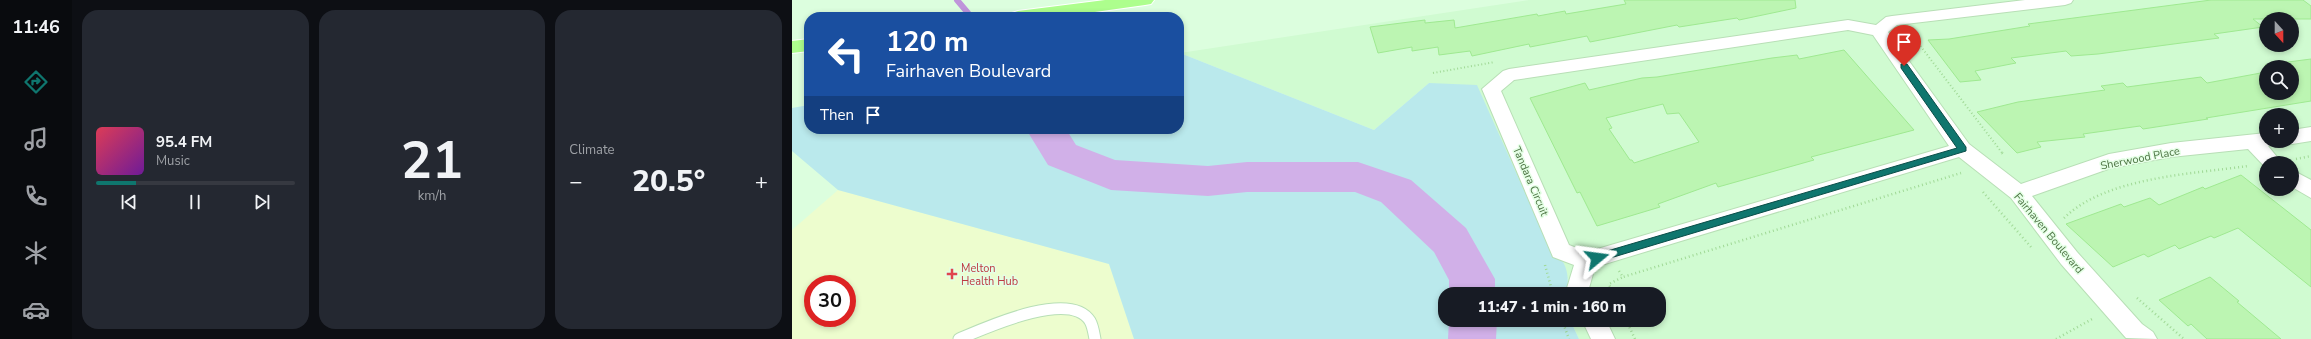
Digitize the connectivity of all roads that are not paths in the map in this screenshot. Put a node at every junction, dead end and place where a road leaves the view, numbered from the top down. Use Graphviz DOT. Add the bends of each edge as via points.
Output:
graph roads {
  1 [pos="1145,0"];
  2 [pos="2065,0"];
  3 [pos="1055,12"];
  4 [pos="1879,31"];
  5 [pos="804,46"];
  6 [pos="792,47"];
  7 [pos="2311,134"];
  8 [pos="2299,136"];
  9 [pos="2259,141"];
  10 [pos="1962,149"];
  11 [pos="2299,182"];
  12 [pos="2311,190"];
  13 [pos="2018,193"];
  14 [pos="1586,261"];
  15 [pos="1578,287"];
  16 [pos="1597,327"];
  17 [pos="2133,336"];
  18 [pos="959,339"];
  19 [pos="1095,339"];
  20 [pos="1603,339"];
  1 -- 3 [label="highway"];
  2 -- 4 [label="street" via="1892,21"];
  4 -- 10 [label="street, Fairhaven Boulevard"];
  4 -- 14 [label="street, Tandara Circuit" via="1848,25 1509,75 1491,89 1561,251"];
  5 -- 6 [label="highway"];
  7 -- 8 [label="street"];
  9 -- 13 [label="street, Sherwood Place" via="2171,150 2109,161"];
  10 -- 13 [label="street, Fairhaven Boulevard"];
  10 -- 14 [label="street"];
  11 -- 12 [label="street"];
  13 -- 17 [label="street, Fairhaven Boulevard"];
  14 -- 15 [label="street"];
  16 -- 20 [label="street"];
  18 -- 19 [label="lane" via="997,322 1052,308 1070,309 1087,316 1095,330"];
}
